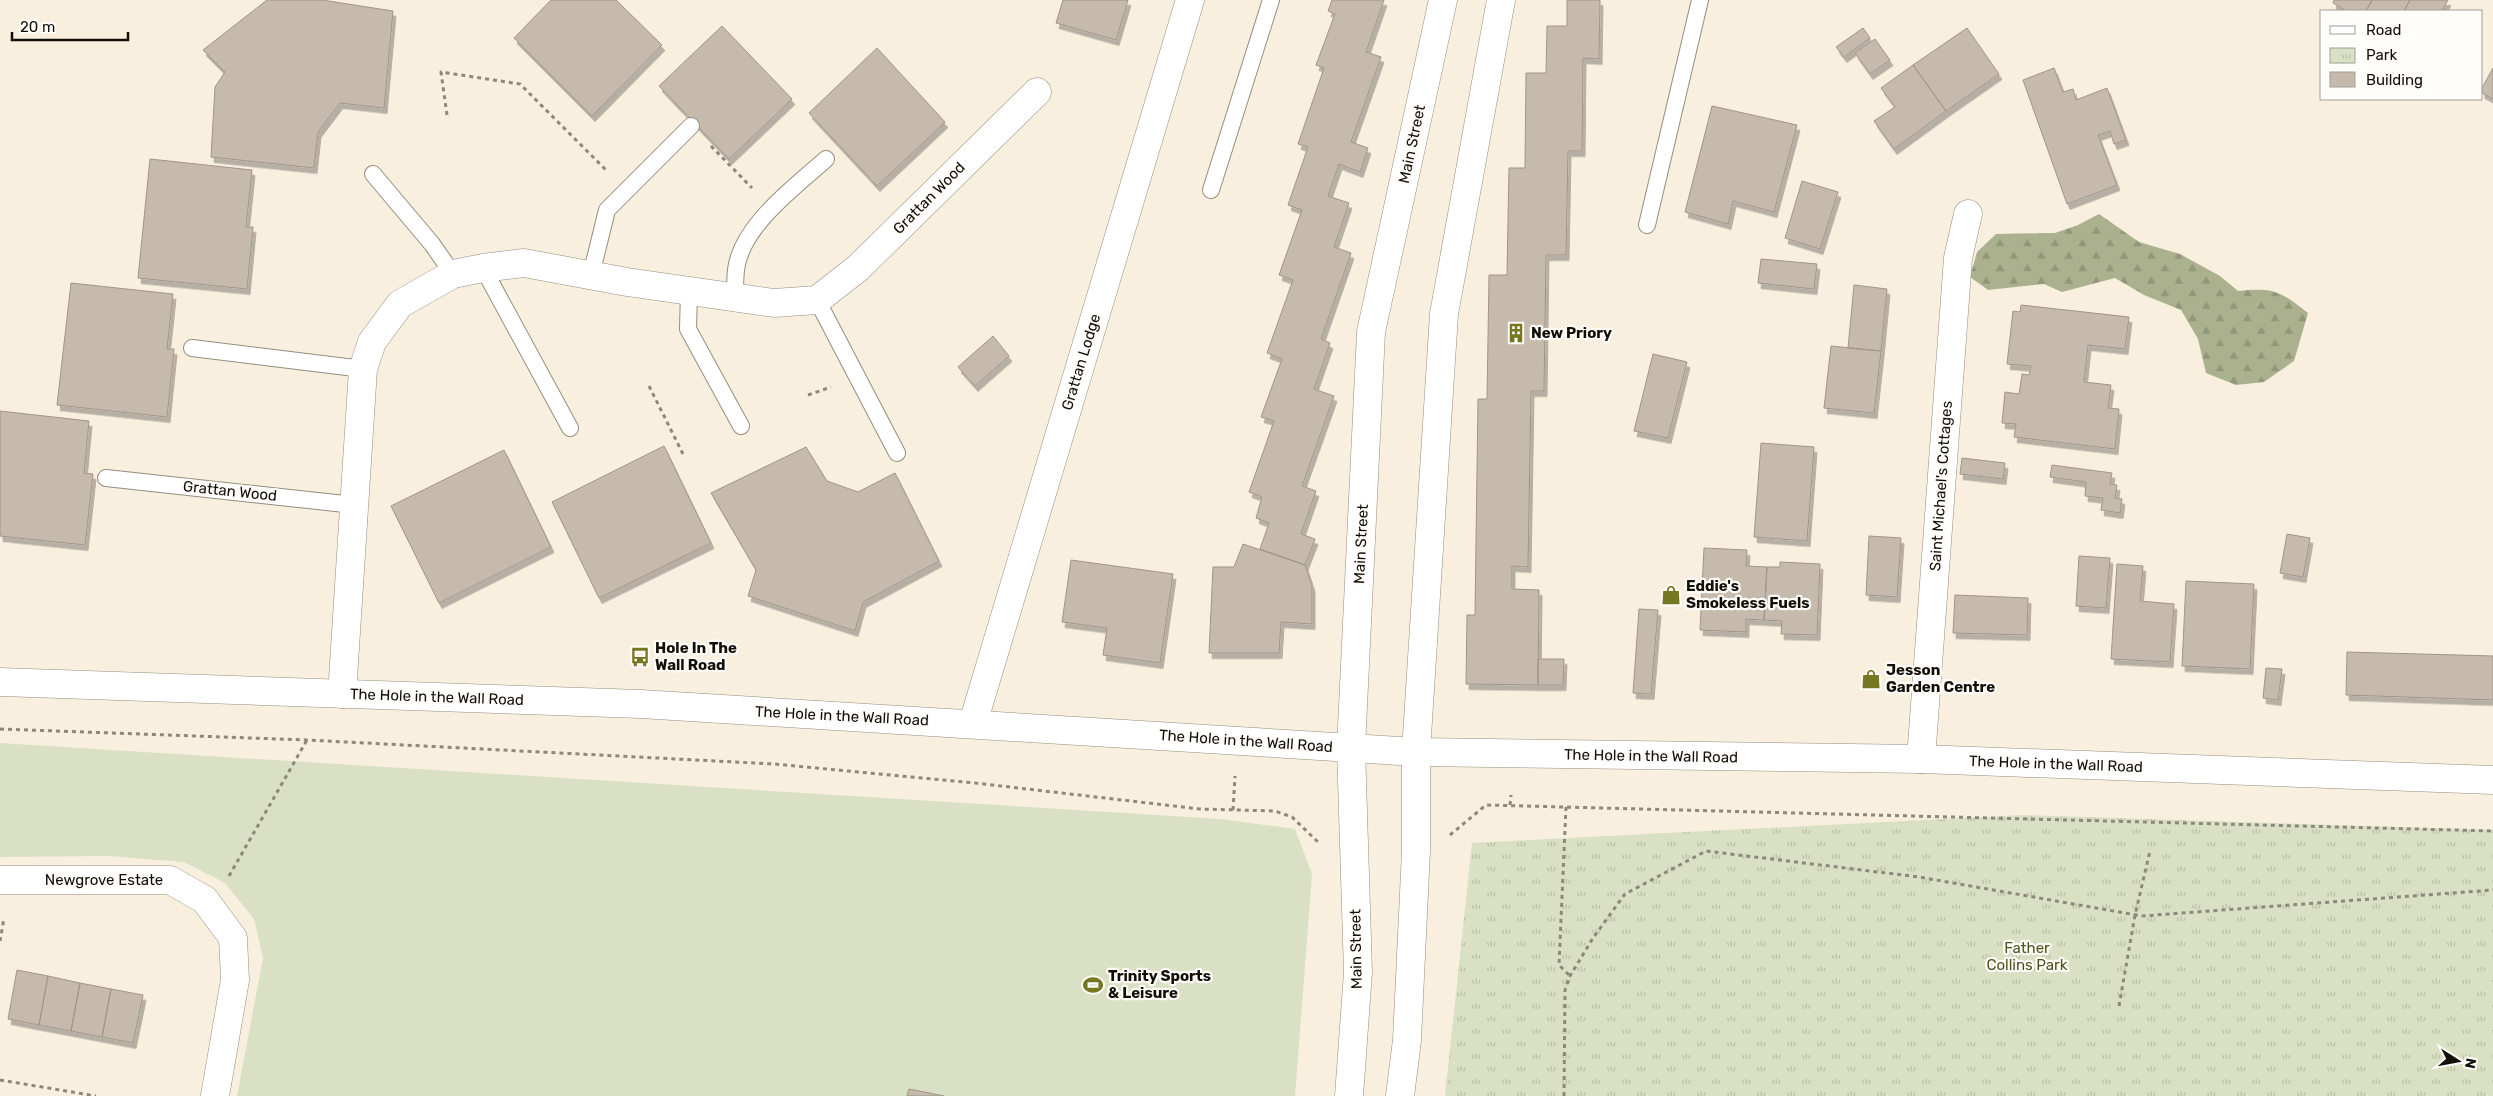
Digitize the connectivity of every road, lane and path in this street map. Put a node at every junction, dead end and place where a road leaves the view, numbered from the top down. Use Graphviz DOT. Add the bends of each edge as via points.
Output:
graph roads {
  1 [pos="1190,0"];
  2 [pos="1271,0"];
  3 [pos="1443,0"];
  4 [pos="1501,0"];
  5 [pos="1700,0"];
  6 [pos="1037,92"];
  7 [pos="447,115"];
  8 [pos="691,126"];
  9 [pos="826,159"];
  10 [pos="373,174"];
  11 [pos="626,190"];
  12 [pos="1211,190"];
  13 [pos="772,208"];
  14 [pos="1968,214"];
  15 [pos="1647,225"];
  16 [pos="483,268"];
  17 [pos="453,274"];
  18 [pos="591,275"];
  19 [pos="689,291"];
  20 [pos="735,297"];
  21 [pos="817,300"];
  22 [pos="192,348"];
  23 [pos="363,369"];
  24 [pos="648,386"];
  25 [pos="741,426"];
  26 [pos="570,428"];
  27 [pos="897,453"];
  28 [pos="683,454"];
  29 [pos="106,478"];
  30 [pos="354,505"];
  31 [pos="0,682"];
  32 [pos="342,694"];
  33 [pos="973,723"];
  34 [pos="0,729"];
  35 [pos="307,740"];
  36 [pos="1351,748"];
  37 [pos="1416,752"];
  38 [pos="1922,759"];
  39 [pos="2493,780"];
  40 [pos="1510,795"];
  41 [pos="1510,805"];
  42 [pos="1566,807"];
  43 [pos="2493,831"];
  44 [pos="1446,843"];
  45 [pos="1322,847"];
  46 [pos="2150,851"];
  47 [pos="0,880"];
  48 [pos="2493,890"];
  49 [pos="212,910"];
  50 [pos="2135,915"];
  51 [pos="4,918"];
  52 [pos="0,941"];
  53 [pos="1570,976"];
  54 [pos="2118,1006"];
  55 [pos="0,1080"];
  56 [pos="96,1096"];
  57 [pos="215,1096"];
  58 [pos="1349,1096"];
  59 [pos="1400,1096"];
  60 [pos="1564,1096"];
  1 -- 33 [label="street, Grattan Lodge"];
  2 -- 12 [label="lane"];
  3 -- 36 [label="street, Main Street" via="1371,332"];
  4 -- 37 [label="street" via="1444,314"];
  5 -- 15 [label="lane"];
  6 -- 21 [label="street, Grattan Wood" via="858,268"];
  7 -- 11 [label="path" via="442,72 520,84"];
  8 -- 11 [label="lane"];
  8 -- 13 [label="path"];
  9 -- 13 [label="lane"];
  10 -- 17 [label="lane"];
  11 -- 18 [label="lane" via="607,210"];
  13 -- 20 [label="lane" via="749,234 736,269"];
  14 -- 38 [label="street, Saint Michael's Cottages" via="1958,258"];
  16 -- 17 [label="street"];
  16 -- 18 [label="street" via="524,263"];
  16 -- 26 [label="lane"];
  17 -- 23 [label="street" via="400,304 372,342"];
  18 -- 19 [label="street"];
  19 -- 20 [label="street"];
  19 -- 25 [label="lane" via="688,329"];
  20 -- 21 [label="street" via="774,303"];
  21 -- 27 [label="lane"];
  22 -- 23 [label="lane"];
  23 -- 30 [label="street"];
  24 -- 28 [label="path"];
  29 -- 30 [label="lane, Grattan Wood"];
  30 -- 32 [label="street"];
  31 -- 32 [label="street, The Hole in the Wall Road"];
  32 -- 33 [label="street, The Hole in the Wall Road" via="641,704"];
  33 -- 36 [label="street, The Hole in the Wall Road"];
  34 -- 35 [label="path"];
  35 -- 45 [label="path" via="774,764 975,782 1200,809 1275,811 1292,817"];
  35 -- 49 [label="path"];
  36 -- 37 [label="street, The Hole in the Wall Road"];
  36 -- 58 [label="street, Main Street" via="1358,972"];
  37 -- 38 [label="street, The Hole in the Wall Road"];
  37 -- 59 [label="street" via="1416,851 1407,1040"];
  38 -- 39 [label="street, The Hole in the Wall Road"];
  40 -- 41 [label="path"];
  41 -- 42 [label="path"];
  41 -- 44 [label="path" via="1486,805 1457,828"];
  42 -- 43 [label="path"];
  42 -- 53 [label="path" via="1559,965"];
  46 -- 50 [label="path"];
  47 -- 49 [label="street, Newgrove Estate" via="170,880 204,900"];
  48 -- 50 [label="path"];
  49 -- 57 [label="street, Newgrove Estate" via="233,938 235,980"];
  50 -- 53 [label="path" via="1920,877 1706,850 1625,894"];
  50 -- 54 [label="path"];
  51 -- 52 [label="path"];
  53 -- 60 [label="path" via="1565,990"];
  55 -- 56 [label="path"];
}
